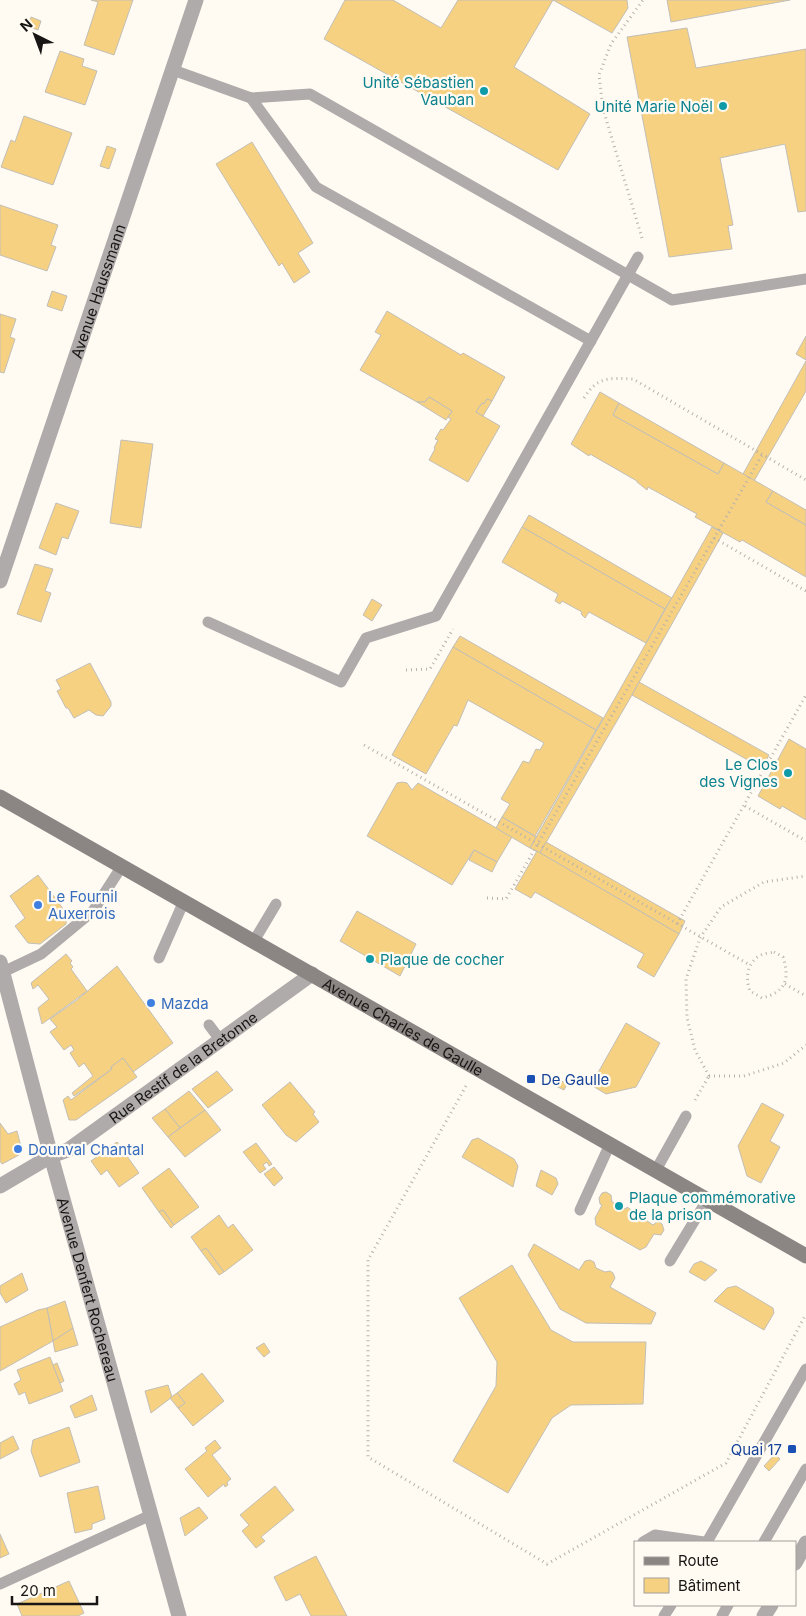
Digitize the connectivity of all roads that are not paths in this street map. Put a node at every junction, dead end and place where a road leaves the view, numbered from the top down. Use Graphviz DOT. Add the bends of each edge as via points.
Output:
graph roads {
  1 [pos="196,0"];
  2 [pos="173,70"];
  3 [pos="251,98"];
  4 [pos="638,257"];
  5 [pos="628,275"];
  6 [pos="806,279"];
  7 [pos="591,341"];
  8 [pos="0,581"];
  9 [pos="208,622"];
  10 [pos="0,797"];
  11 [pos="122,866"];
  12 [pos="184,902"];
  13 [pos="276,904"];
  14 [pos="254,941"];
  15 [pos="159,958"];
  16 [pos="1,967"];
  17 [pos="312,974"];
  18 [pos="209,1025"];
  19 [pos="221,1041"];
  20 [pos="686,1116"];
  21 [pos="610,1144"];
  22 [pos="51,1156"];
  23 [pos="656,1170"];
  24 [pos="0,1186"];
  25 [pos="707,1200"];
  26 [pos="580,1210"];
  27 [pos="806,1256"];
  28 [pos="670,1261"];
  29 [pos="806,1369"];
  30 [pos="806,1469"];
  31 [pos="151,1515"];
  32 [pos="645,1541"];
  33 [pos="699,1541"];
  34 [pos="707,1541"];
  35 [pos="765,1541"];
  36 [pos="806,1543"];
  37 [pos="796,1561"];
  38 [pos="0,1584"];
  39 [pos="178,1616"];
  1 -- 2 [label="street, Avenue Haussmann"];
  2 -- 3 [label="lane"];
  2 -- 8 [label="street, Avenue Haussmann"];
  3 -- 5 [label="lane" via="310,94"];
  3 -- 7 [label="lane" via="316,187"];
  4 -- 5 [label="lane"];
  5 -- 6 [label="lane" via="672,300"];
  5 -- 7 [label="lane"];
  7 -- 9 [label="lane" via="436,616 366,638 341,682"];
  10 -- 11 [label="main road, Avenue Charles de Gaulle"];
  11 -- 12 [label="main road, Avenue Charles de Gaulle"];
  11 -- 16 [label="lane" via="93,911 41,954"];
  12 -- 14 [label="main road, Avenue Charles de Gaulle"];
  12 -- 15 [label="lane"];
  13 -- 14 [label="lane"];
  14 -- 17 [label="main road, Avenue Charles de Gaulle"];
  16 -- 22 [label="street, Avenue Denfert Rochereau"];
  17 -- 19 [label="street, Rue Restif de la Bretonne"];
  17 -- 21 [label="main road, Avenue Charles de Gaulle"];
  18 -- 19 [label="lane"];
  19 -- 22 [label="street, Rue Restif de la Bretonne" via="68,1150"];
  20 -- 23 [label="lane"];
  21 -- 23 [label="main road, Avenue Charles de Gaulle"];
  21 -- 26 [label="lane"];
  22 -- 24 [label="street, Rue Restif de la Bretonne"];
  22 -- 31 [label="street, Avenue Denfert Rochereau"];
  23 -- 25 [label="main road, Avenue Charles de Gaulle"];
  25 -- 27 [label="main road, Avenue Charles de Gaulle"];
  25 -- 28 [label="lane"];
  29 -- 34 [label="lane"];
  30 -- 35 [label="lane"];
  31 -- 38 [label="lane"];
  31 -- 39 [label="street, Avenue Denfert Rochereau"];
  32 -- 33 [label="lane" via="655,1535"];
  36 -- 37 [label="street"];
}
